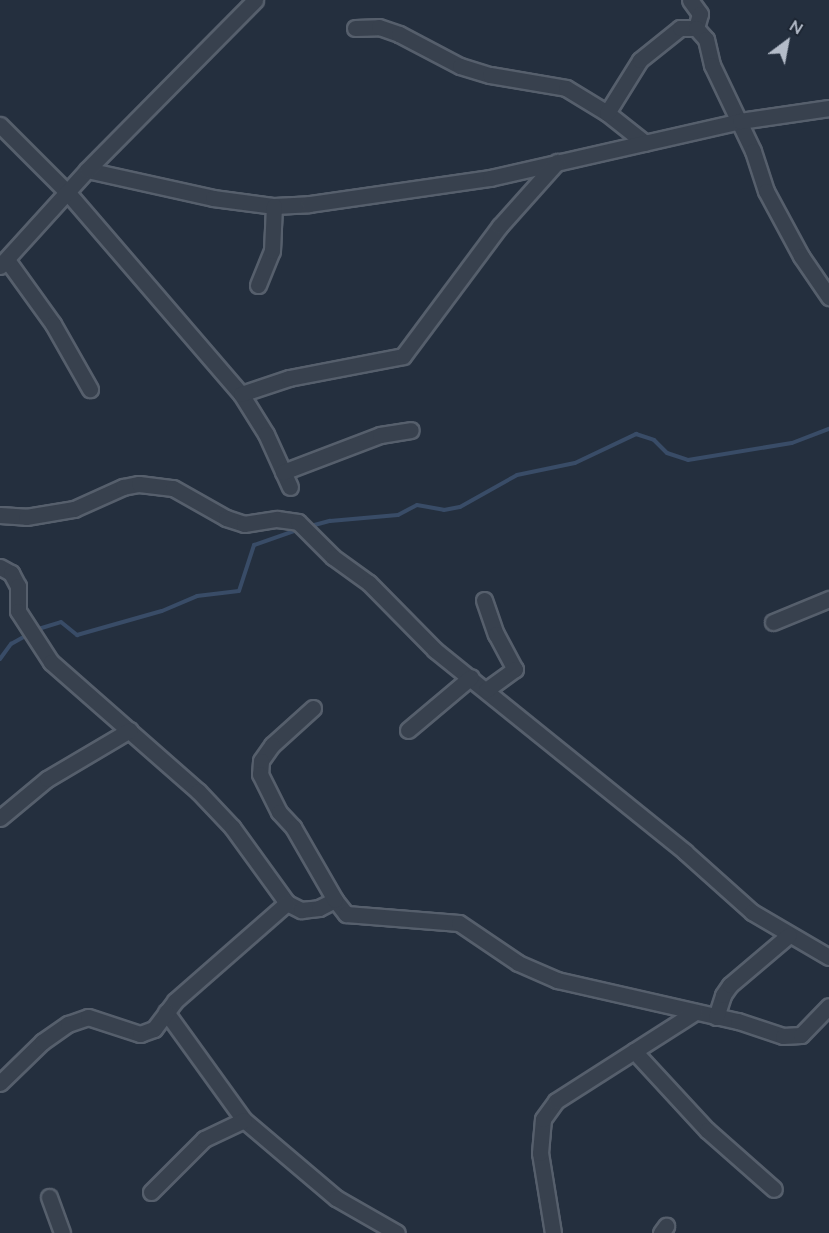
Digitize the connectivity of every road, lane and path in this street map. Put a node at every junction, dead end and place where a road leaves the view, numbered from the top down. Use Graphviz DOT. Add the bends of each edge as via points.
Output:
graph roads {
  1 [pos="255,0"];
  2 [pos="690,0"];
  3 [pos="355,28"];
  4 [pos="696,28"];
  5 [pos="829,108"];
  6 [pos="607,113"];
  7 [pos="740,121"];
  8 [pos="0,125"];
  9 [pos="645,143"];
  10 [pos="557,162"];
  11 [pos="87,170"];
  12 [pos="68,193"];
  13 [pos="274,206"];
  14 [pos="3,263"];
  15 [pos="258,285"];
  16 [pos="829,297"];
  17 [pos="90,389"];
  18 [pos="241,394"];
  19 [pos="411,430"];
  20 [pos="283,472"];
  21 [pos="290,487"];
  22 [pos="0,515"];
  23 [pos="0,567"];
  24 [pos="829,599"];
  25 [pos="484,600"];
  26 [pos="773,622"];
  27 [pos="471,677"];
  28 [pos="486,690"];
  29 [pos="313,708"];
  30 [pos="130,730"];
  31 [pos="408,730"];
  32 [pos="0,818"];
  33 [pos="335,900"];
  34 [pos="287,903"];
  35 [pos="789,935"];
  36 [pos="829,957"];
  37 [pos="829,1006"];
  38 [pos="166,1012"];
  39 [pos="695,1012"];
  40 [pos="716,1017"];
  41 [pos="634,1051"];
  42 [pos="0,1083"];
  43 [pos="244,1120"];
  44 [pos="774,1189"];
  45 [pos="151,1192"];
  46 [pos="49,1197"];
  47 [pos="62,1233"];
  48 [pos="397,1233"];
  49 [pos="554,1233"];
  1 -- 11 [label="street"];
  2 -- 4 [label="street" via="700,14"];
  3 -- 6 [label="street" via="379,27 460,66 490,75 566,88"];
  4 -- 6 [label="street" via="680,28 640,60"];
  4 -- 7 [label="street" via="706,39 712,65"];
  5 -- 7 [label="street"];
  6 -- 9 [label="street"];
  7 -- 9 [label="street"];
  7 -- 16 [label="street" via="783,225"];
  8 -- 12 [label="street"];
  9 -- 10 [label="street"];
  10 -- 13 [label="street" via="490,178"];
  10 -- 18 [label="street" via="500,226 403,356 289,378"];
  11 -- 12 [label="street"];
  11 -- 13 [label="street" via="213,198"];
  12 -- 14 [label="street"];
  12 -- 18 [label="street"];
  13 -- 15 [label="street" via="272,251"];
  14 -- 17 [label="street" via="53,324"];
  18 -- 20 [label="street" via="266,434"];
  19 -- 20 [label="street" via="369,438"];
  20 -- 21 [label="street"];
  22 -- 27 [label="street" via="27,517 74,509 123,487 147,484 173,488 244,524 277,519 302,528 369,583 435,650"];
  23 -- 30 [label="street" via="11,573 18,586 21,619 37,646"];
  24 -- 26 [label="street"];
  25 -- 28 [label="street" via="515,669"];
  27 -- 28 [label="street"];
  27 -- 31 [label="street"];
  28 -- 35 [label="street" via="752,912"];
  29 -- 33 [label="street" via="272,745 261,761 260,774 279,812 293,827"];
  30 -- 32 [label="street" via="48,779"];
  30 -- 34 [label="street" via="219,813"];
  33 -- 34 [label="street" via="301,910"];
  33 -- 39 [label="street" via="346,914 459,923 518,963 557,980"];
  34 -- 38 [label="street"];
  35 -- 36 [label="street"];
  35 -- 40 [label="street" via="730,985"];
  37 -- 40 [label="street" via="801,1035 783,1036"];
  38 -- 42 [label="street" via="154,1029 140,1034 88,1017 68,1024 42,1042"];
  38 -- 43 [label="street"];
  39 -- 40 [label="street"];
  39 -- 41 [label="street"];
  41 -- 44 [label="street" via="707,1130"];
  41 -- 49 [label="street" via="556,1101 543,1119 540,1153"];
  43 -- 45 [label="street" via="204,1139"];
  43 -- 48 [label="street" via="336,1198"];
  46 -- 47 [label="street"];
}
